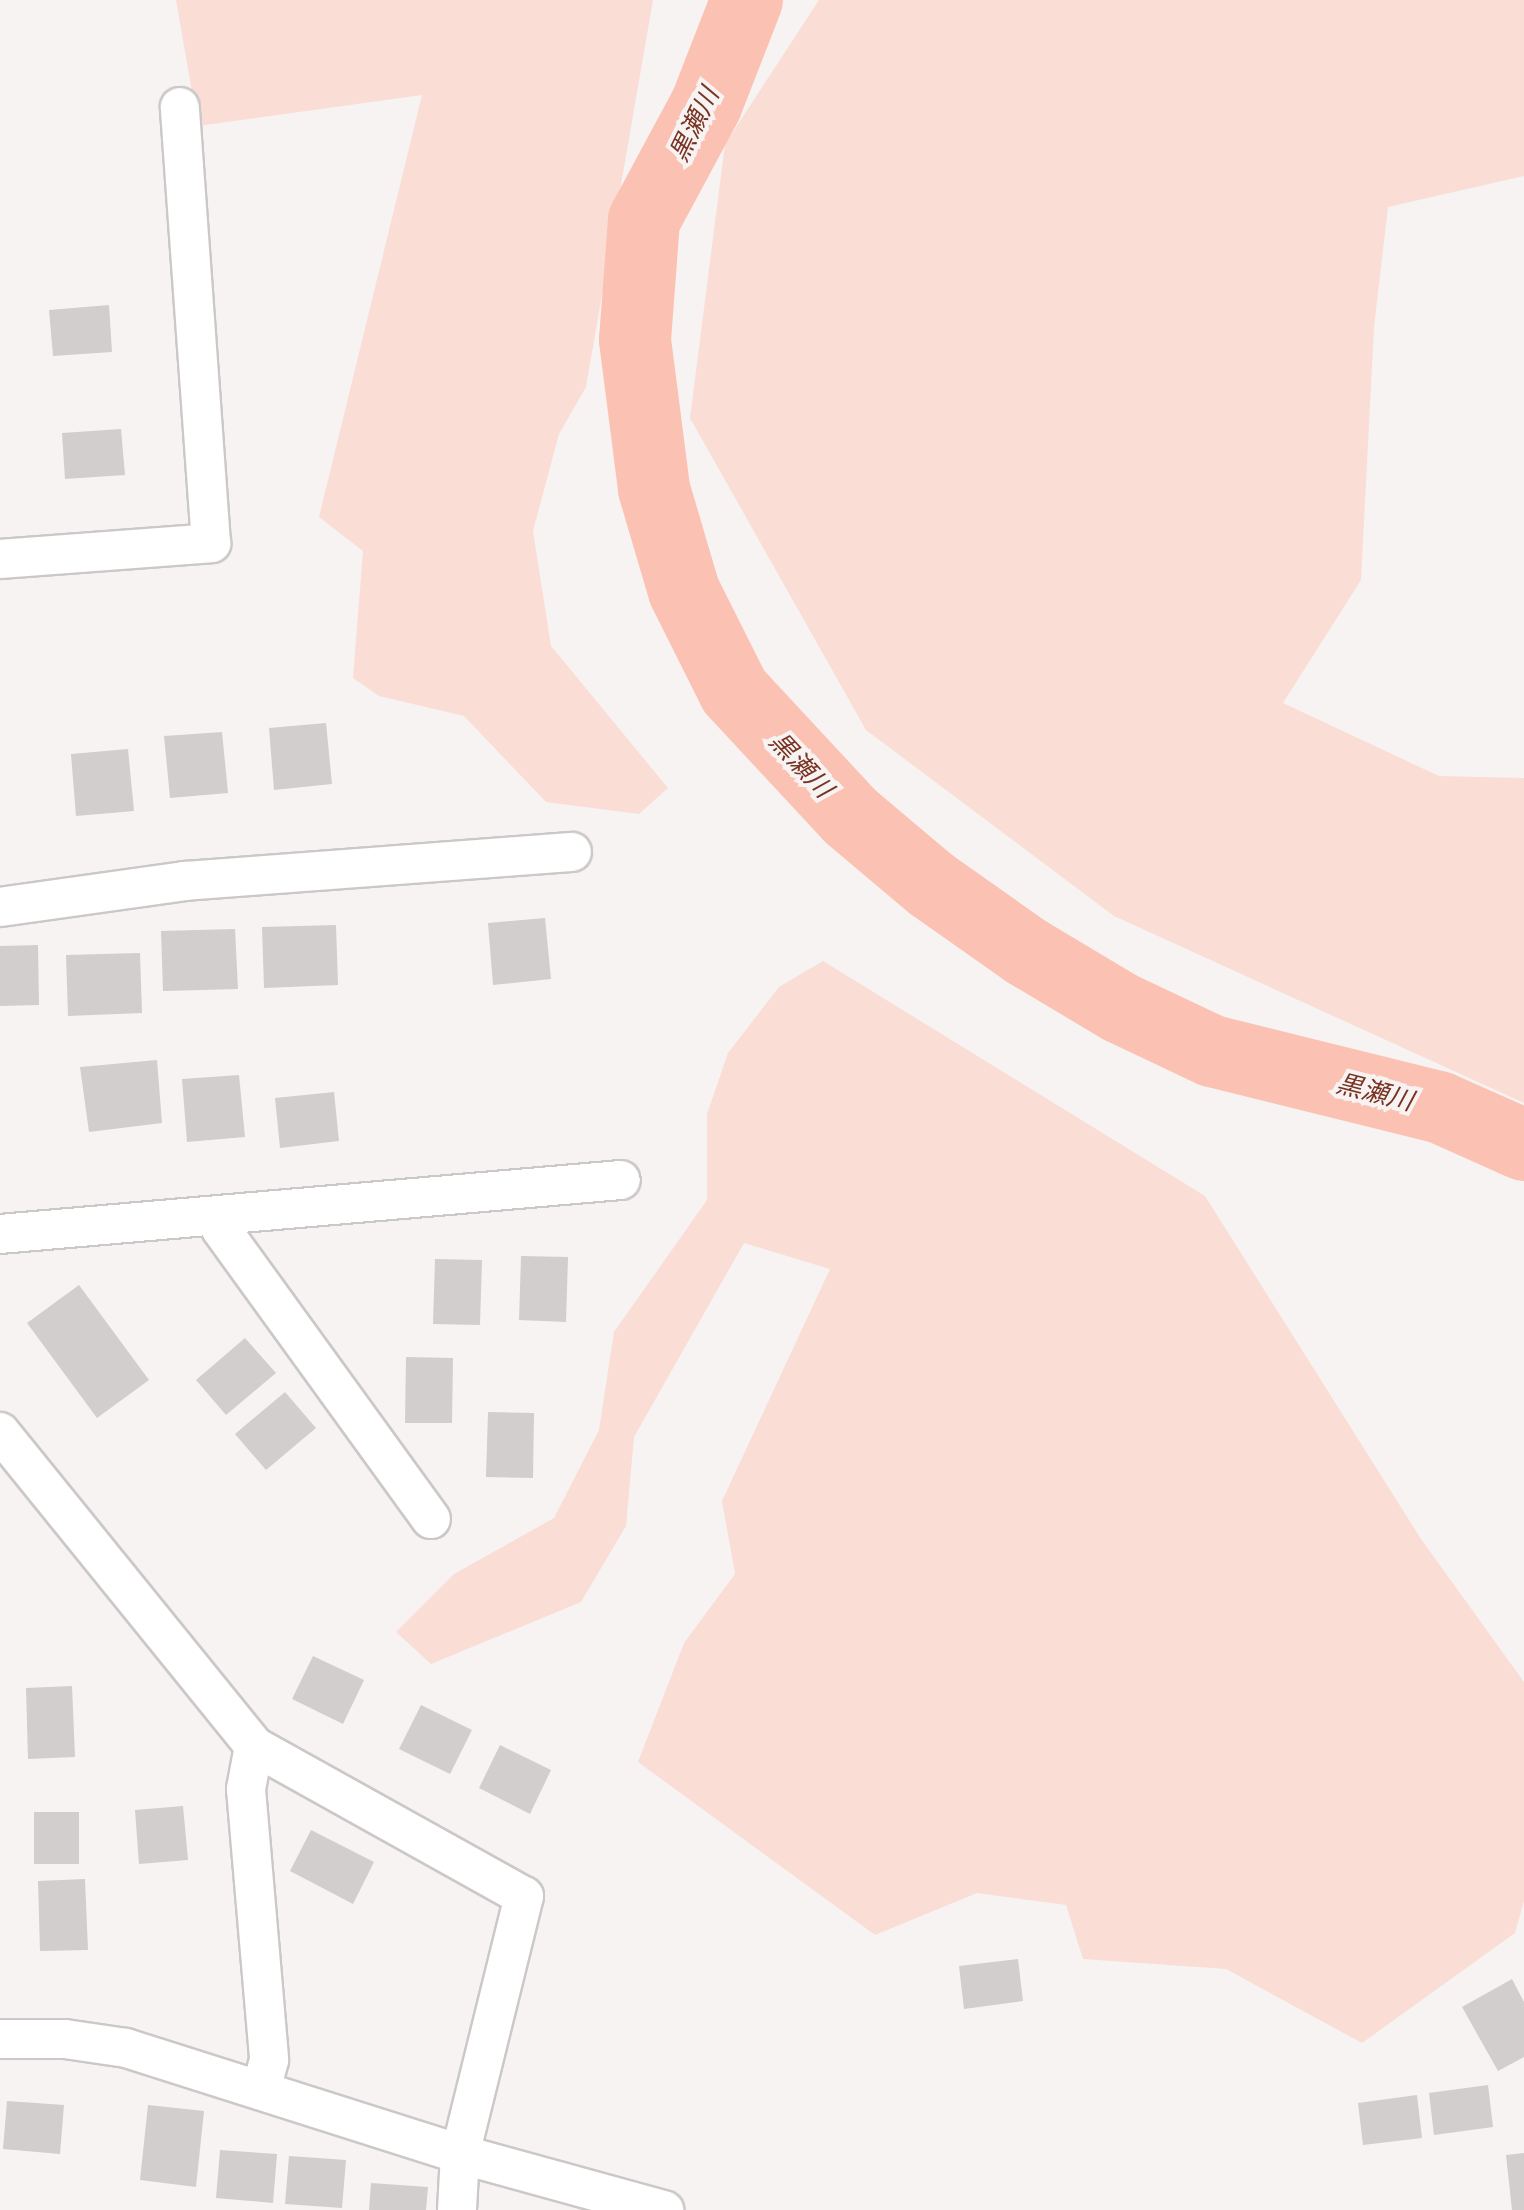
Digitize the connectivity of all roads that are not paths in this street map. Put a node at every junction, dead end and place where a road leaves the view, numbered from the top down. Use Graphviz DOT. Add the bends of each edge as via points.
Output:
graph roads {
  1 [pos="180,107"];
  2 [pos="0,559"];
  3 [pos="572,852"];
  4 [pos="0,907"];
  5 [pos="621,1180"];
  6 [pos="219,1215"];
  7 [pos="0,1234"];
  8 [pos="0,1432"];
  9 [pos="431,1519"];
  10 [pos="254,1746"];
  11 [pos="0,2039"];
  12 [pos="261,2089"];
  13 [pos="460,2154"];
  14 [pos="457,2210"];
  15 [pos="664,2210"];
  1 -- 2 [label="street" via="211,543"];
  3 -- 4 [label="street" via="185,881"];
  5 -- 6 [label="street"];
  6 -- 7 [label="street"];
  6 -- 9 [label="street" via="221,1229"];
  8 -- 10 [label="street"];
  10 -- 12 [label="street" via="246,1789 269,2060"];
  10 -- 13 [label="street" via="524,1896"];
  11 -- 12 [label="street" via="65,2039 126,2048"];
  12 -- 13 [label="street"];
  13 -- 14 [label="street"];
  13 -- 15 [label="street"];
}
